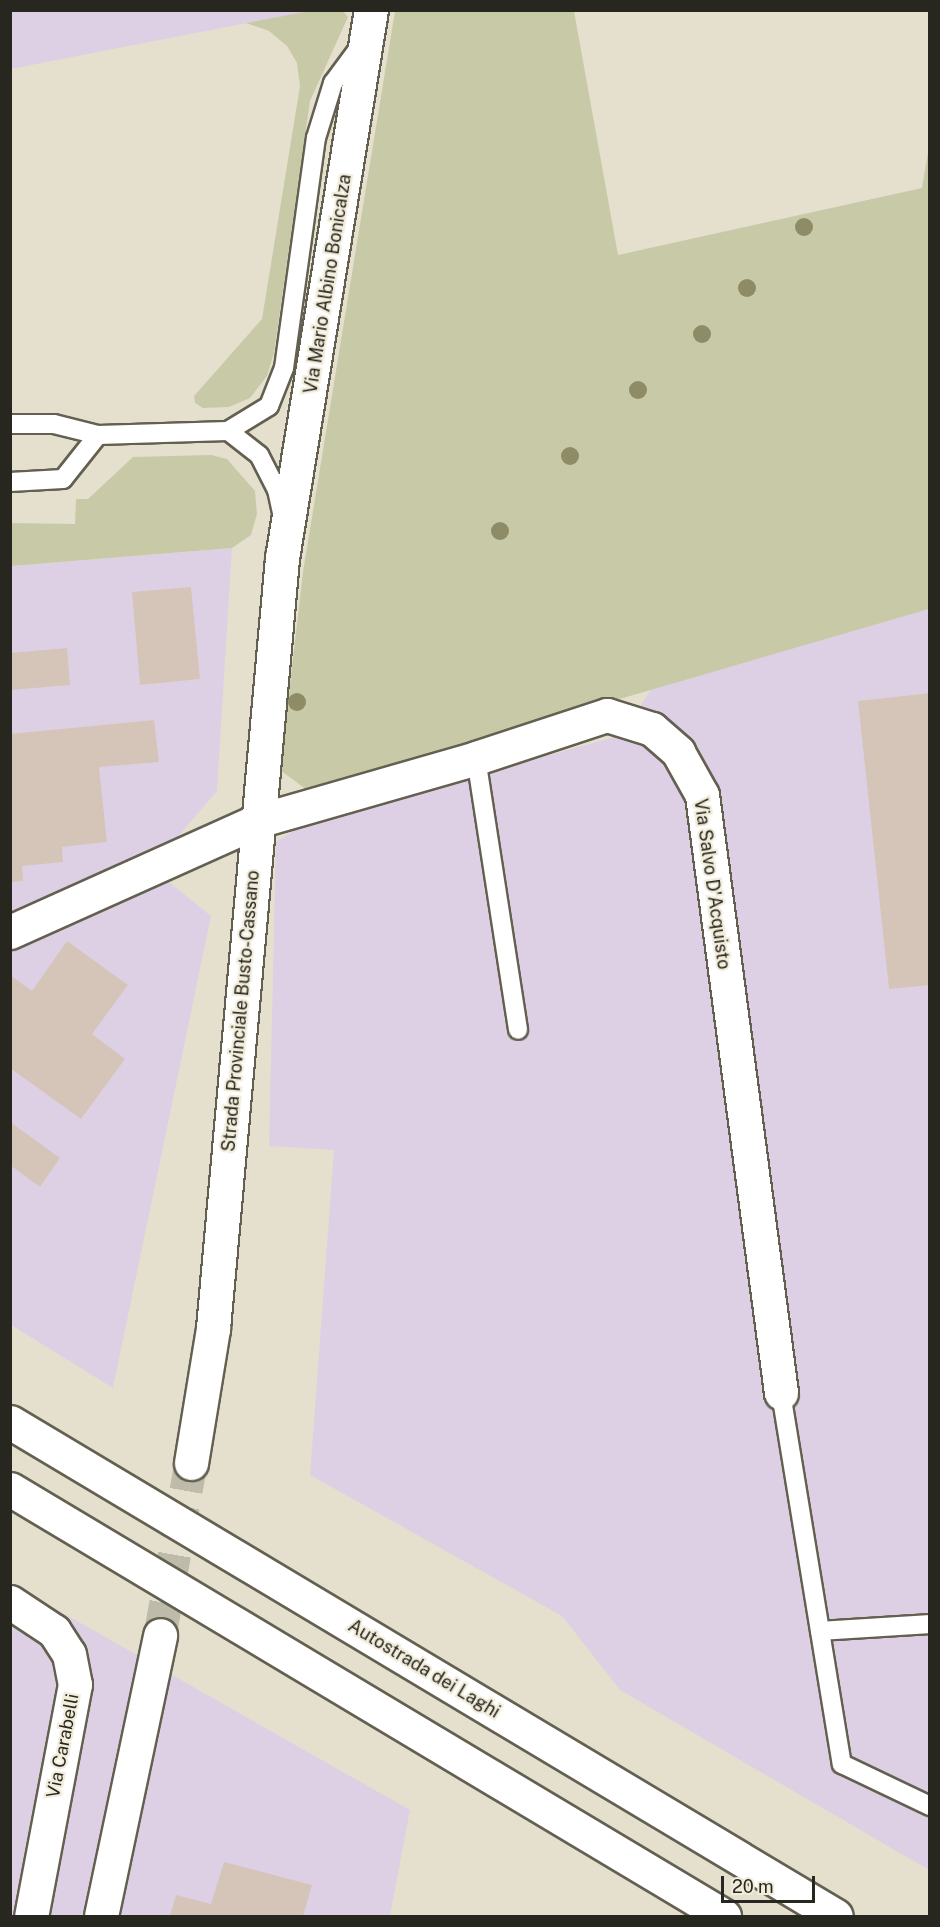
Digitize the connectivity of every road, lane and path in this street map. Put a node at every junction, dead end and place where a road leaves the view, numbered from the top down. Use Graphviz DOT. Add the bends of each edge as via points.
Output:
graph roads {
  1 [pos="369,25"];
  2 [pos="10,424"];
  3 [pos="228,431"];
  4 [pos="98,435"];
  5 [pos="10,482"];
  6 [pos="284,545"];
  7 [pos="476,758"];
  8 [pos="257,821"];
  9 [pos="10,932"];
  10 [pos="518,1030"];
  11 [pos="781,1393"];
  12 [pos="10,1422"];
  13 [pos="191,1463"];
  14 [pos="10,1489"];
  15 [pos="10,1602"];
  16 [pos="930,1624"];
  17 [pos="820,1631"];
  18 [pos="160,1635"];
  19 [pos="930,1806"];
  20 [pos="31,1917"];
  21 [pos="101,1917"];
  22 [pos="724,1917"];
  23 [pos="836,1917"];
  1 -- 3 [label="lane" via="333,83 316,138 284,368 269,406"];
  1 -- 6 [label="main road, Via Mario Albino Bonicalza"];
  2 -- 4 [label="lane" via="54,424"];
  3 -- 4 [label="lane"];
  3 -- 6 [label="lane" via="260,455 276,490"];
  4 -- 5 [label="lane" via="63,479"];
  6 -- 8 [label="main road, Strada Provinciale Busto-Cassano"];
  7 -- 8 [label="main road, Via Salvo D'Acquisto"];
  7 -- 10 [label="lane"];
  7 -- 11 [label="main road, Via Salvo D'Acquisto" via="606,715 652,729 678,752 702,795"];
  8 -- 9 [label="main road, Via Salvo D'Acquisto"];
  8 -- 13 [label="main road, Strada Provinciale Busto-Cassano" via="213,1328"];
  11 -- 17 [label="lane"];
  12 -- 23 [label="main road, Autostrada dei Laghi"];
  14 -- 22 [label="main road"];
  15 -- 20 [label="main road, Via Carabelli" via="54,1631 69,1654 75,1684"];
  16 -- 17 [label="lane"];
  17 -- 19 [label="lane" via="842,1764"];
  18 -- 21 [label="main road"];
}
